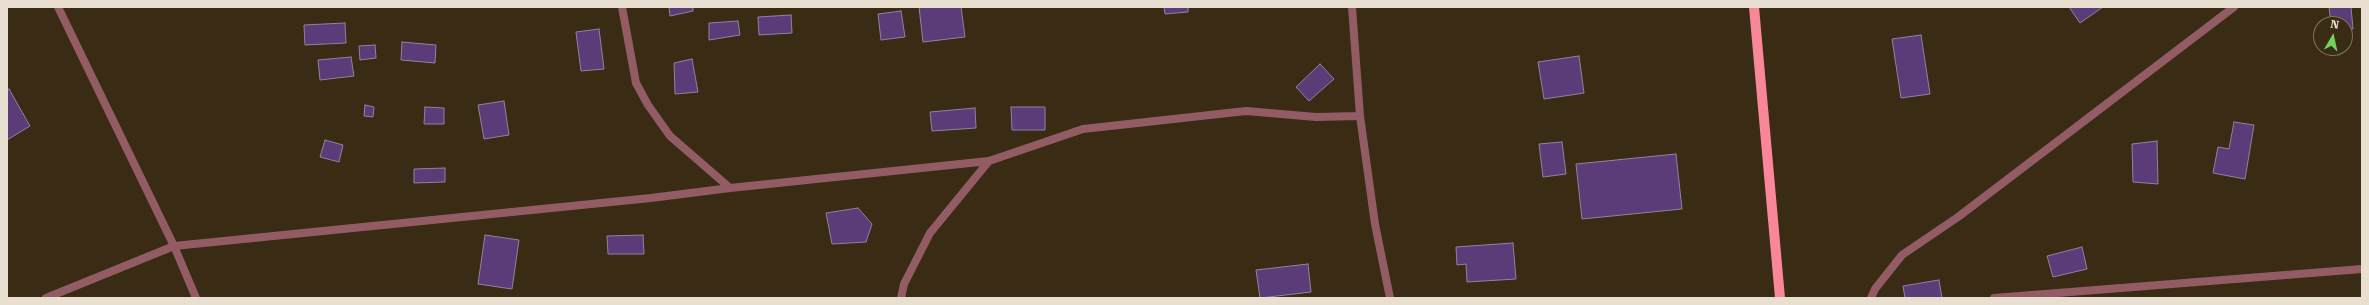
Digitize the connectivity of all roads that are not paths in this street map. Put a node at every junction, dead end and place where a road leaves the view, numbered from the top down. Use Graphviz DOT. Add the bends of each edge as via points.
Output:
graph roads {
  1 [pos="58,7"];
  2 [pos="622,7"];
  3 [pos="1352,7"];
  4 [pos="1754,7"];
  5 [pos="2234,7"];
  6 [pos="1360,116"];
  7 [pos="988,161"];
  8 [pos="730,188"];
  9 [pos="174,246"];
  10 [pos="2362,269"];
  11 [pos="46,298"];
  12 [pos="196,298"];
  13 [pos="901,298"];
  14 [pos="1390,298"];
  15 [pos="1780,298"];
  16 [pos="1871,298"];
  17 [pos="1994,298"];
  1 -- 9 [label="street"];
  2 -- 8 [label="street" via="636,83 648,105 670,136"];
  3 -- 6 [label="street"];
  4 -- 15 [label="main road"];
  5 -- 16 [label="street" via="1958,217 1902,255 1874,289"];
  6 -- 7 [label="street" via="1316,117 1246,111 1083,129"];
  6 -- 14 [label="street" via="1374,224"];
  7 -- 8 [label="street"];
  7 -- 13 [label="street" via="930,233 904,284"];
  8 -- 9 [label="street"];
  9 -- 11 [label="street"];
  9 -- 12 [label="street"];
  10 -- 17 [label="street"];
}
